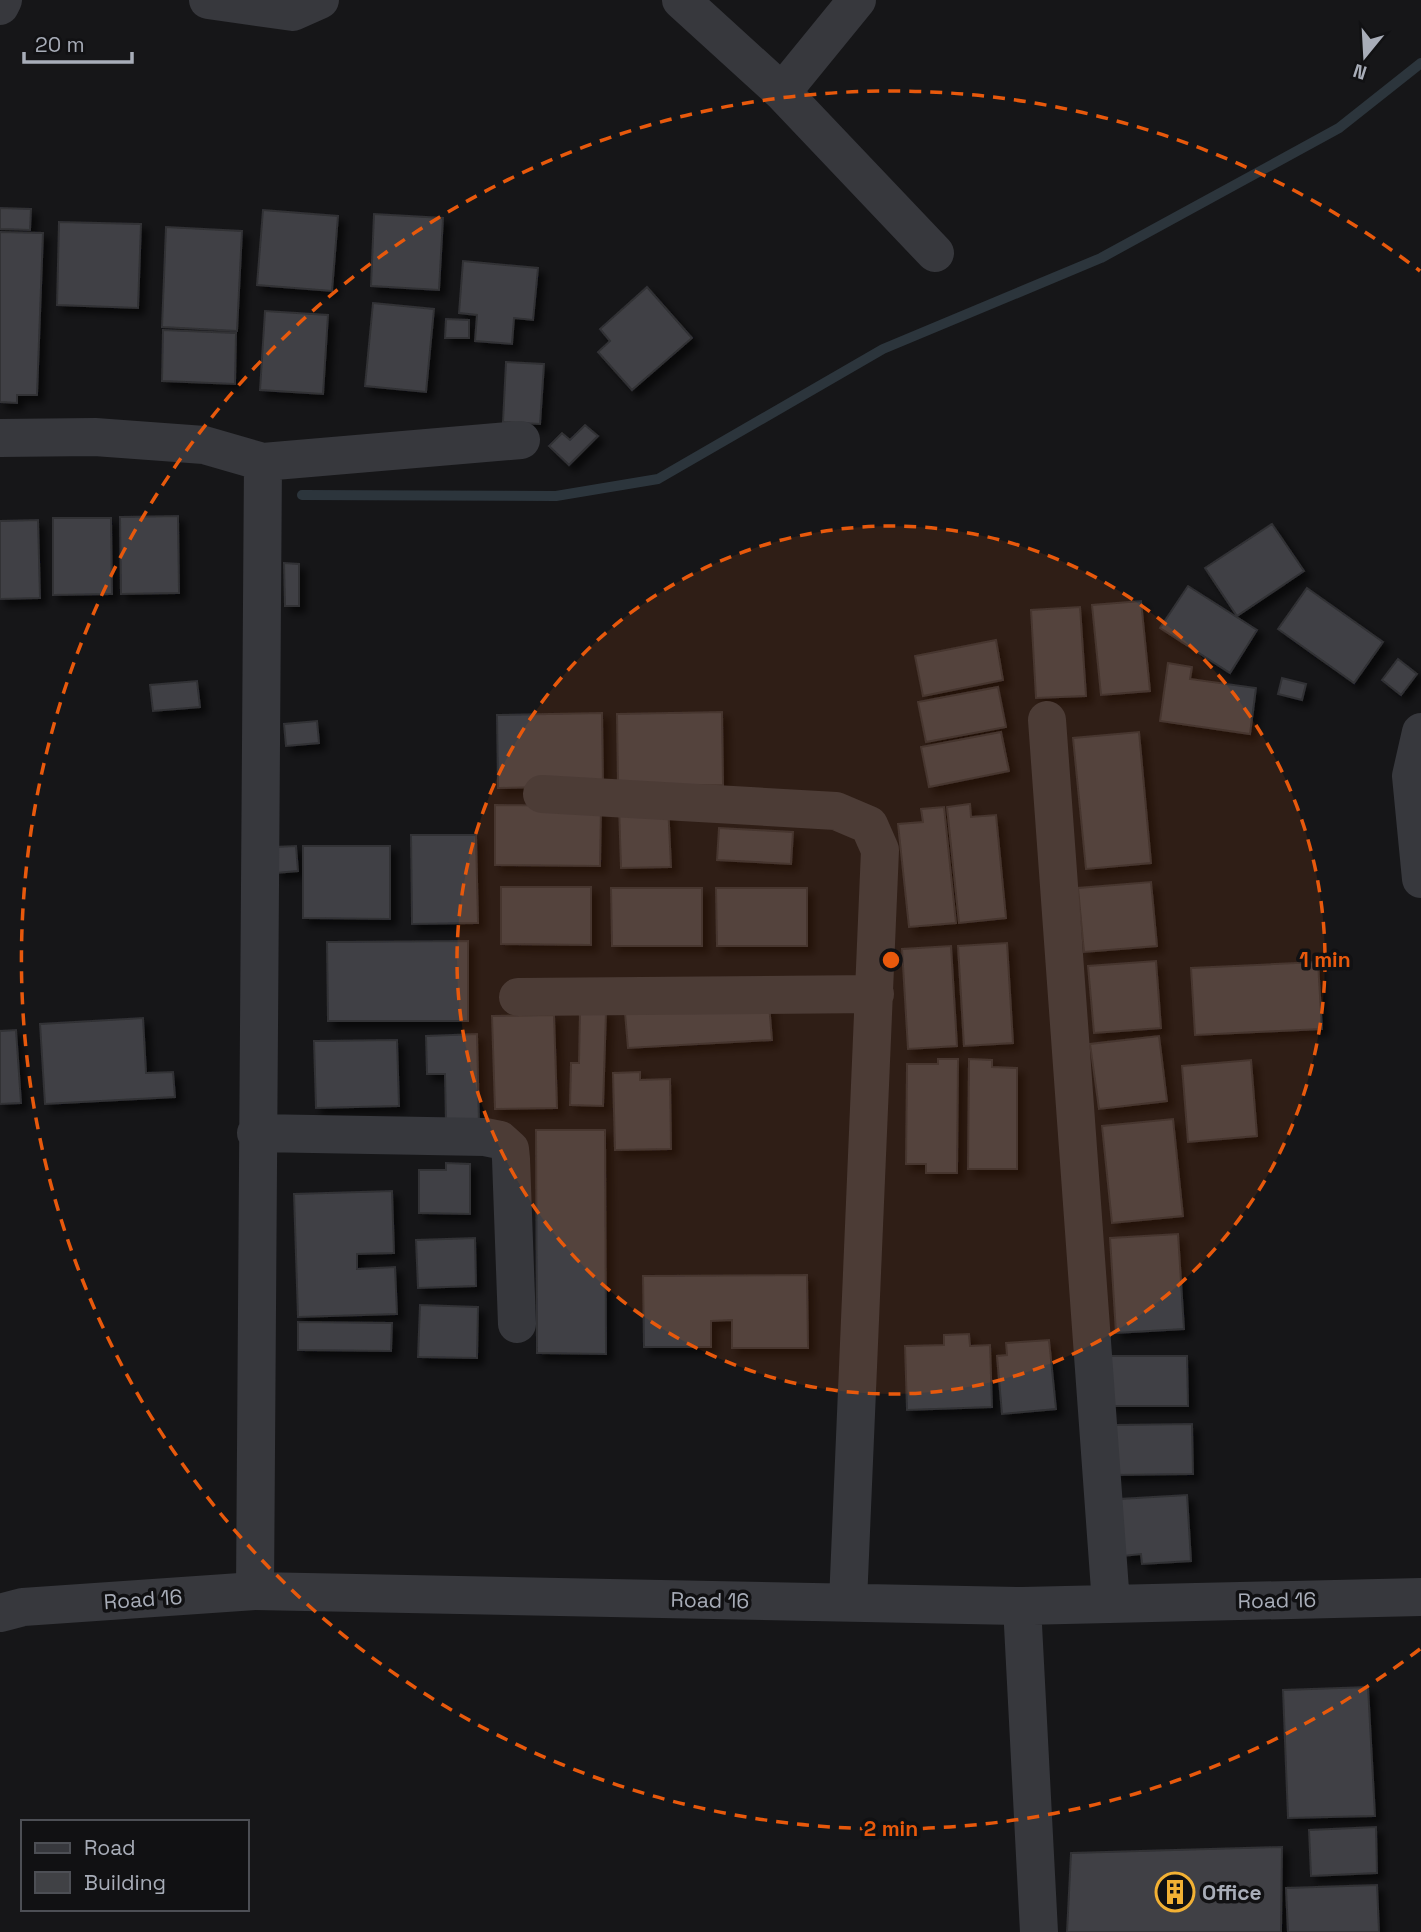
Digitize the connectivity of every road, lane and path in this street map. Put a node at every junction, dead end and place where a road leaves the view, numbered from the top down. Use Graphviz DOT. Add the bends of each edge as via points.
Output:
graph roads {
  1 [pos="3,0"];
  2 [pos="208,0"];
  3 [pos="320,0"];
  4 [pos="681,0"];
  5 [pos="857,0"];
  6 [pos="0,6"];
  7 [pos="782,92"];
  8 [pos="935,253"];
  9 [pos="0,438"];
  10 [pos="521,440"];
  11 [pos="263,462"];
  12 [pos="1047,720"];
  13 [pos="1421,732"];
  14 [pos="542,794"];
  15 [pos="1421,879"];
  16 [pos="875,994"];
  17 [pos="518,997"];
  18 [pos="256,1133"];
  19 [pos="517,1324"];
  20 [pos="255,1591"];
  21 [pos="1421,1597"];
  22 [pos="848,1602"];
  23 [pos="1111,1604"];
  24 [pos="1022,1606"];
  25 [pos="0,1612"];
  26 [pos="1038,1932"];
  1 -- 6 [label="street"];
  2 -- 3 [label="street" via="293,12"];
  4 -- 7 [label="street"];
  5 -- 7 [label="street"];
  7 -- 8 [label="street"];
  9 -- 11 [label="street" via="95,437 205,445"];
  10 -- 11 [label="street"];
  11 -- 18 [label="street"];
  12 -- 23 [label="street"];
  13 -- 15 [label="street" via="1411,776"];
  14 -- 16 [label="street" via="836,811 869,825 880,850"];
  16 -- 17 [label="street"];
  16 -- 22 [label="street"];
  18 -- 19 [label="street" via="500,1140 510,1149 511,1159"];
  18 -- 20 [label="street"];
  20 -- 22 [label="street, Road 16"];
  20 -- 25 [label="street, Road 16"];
  21 -- 23 [label="street, Road 16"];
  22 -- 24 [label="street, Road 16"];
  23 -- 24 [label="street, Road 16"];
  24 -- 26 [label="street"];
}
